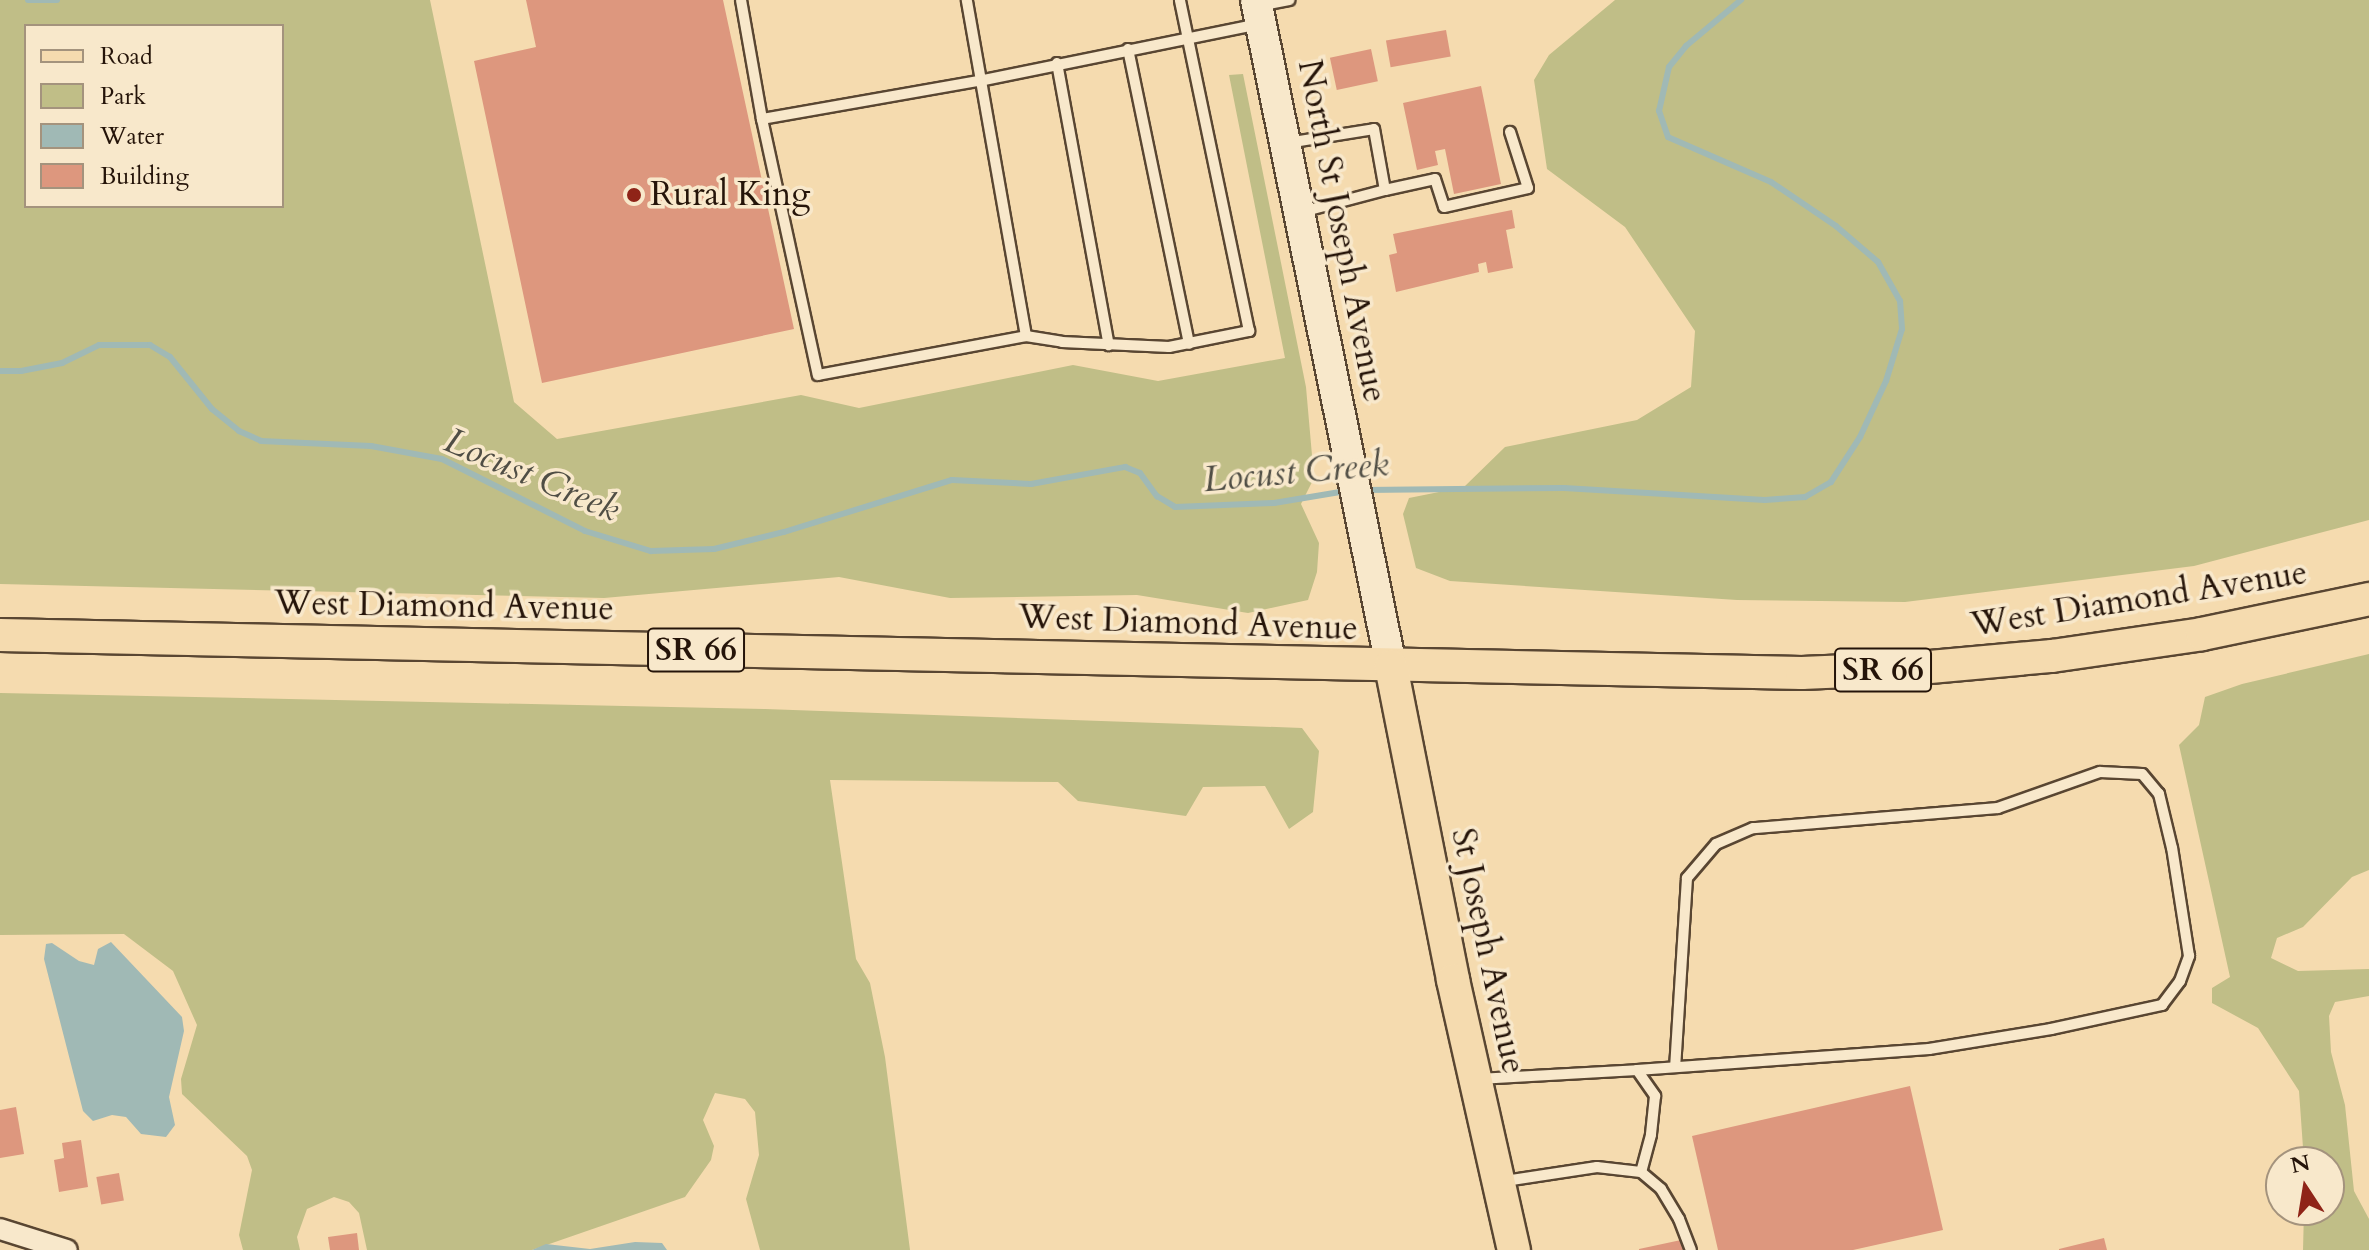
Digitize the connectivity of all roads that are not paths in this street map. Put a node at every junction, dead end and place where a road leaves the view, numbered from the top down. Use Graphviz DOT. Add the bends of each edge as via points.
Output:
graph roads {
  1 [pos="741,0"];
  2 [pos="967,0"];
  3 [pos="1180,0"];
  4 [pos="1289,0"];
  5 [pos="1258,10"];
  6 [pos="1188,38"];
  7 [pos="1128,49"];
  8 [pos="1057,63"];
  9 [pos="984,80"];
  10 [pos="762,119"];
  11 [pos="1510,132"];
  12 [pos="1285,143"];
  13 [pos="1385,190"];
  14 [pos="1299,213"];
  15 [pos="1026,336"];
  16 [pos="1189,344"];
  17 [pos="1109,345"];
  18 [pos="2369,599"];
  19 [pos="0,635"];
  20 [pos="1391,666"];
  21 [pos="1675,1067"];
  22 [pos="1637,1070"];
  23 [pos="1476,1079"];
  24 [pos="1641,1172"];
  25 [pos="1499,1182"];
  26 [pos="0,1229"];
  27 [pos="67,1250"];
  28 [pos="1514,1250"];
  29 [pos="1691,1250"];
  1 -- 10 [label="lane"];
  2 -- 9 [label="lane"];
  3 -- 6 [label="lane"];
  4 -- 5 [label="lane"];
  5 -- 6 [label="lane"];
  5 -- 12 [label="main road, North St Joseph Avenue"];
  6 -- 7 [label="lane"];
  6 -- 16 [label="lane" via="1249,331"];
  7 -- 8 [label="lane"];
  7 -- 16 [label="lane"];
  8 -- 9 [label="lane"];
  8 -- 17 [label="lane"];
  9 -- 10 [label="lane"];
  9 -- 15 [label="lane"];
  10 -- 15 [label="lane" via="818,375"];
  11 -- 13 [label="lane" via="1528,188 1444,207 1435,179"];
  12 -- 13 [label="lane" via="1374,129"];
  12 -- 14 [label="main road, North St Joseph Avenue"];
  13 -- 14 [label="lane"];
  14 -- 20 [label="main road, North St Joseph Avenue"];
  15 -- 17 [label="lane"];
  16 -- 17 [label="lane"];
  18 -- 20 [label="main road, West Diamond Avenue / SR 66" via="2127,646 1935,667 1743,673"];
  19 -- 20 [label="main road, West Diamond Avenue / SR 66"];
  20 -- 23 [label="main road, St Joseph Avenue"];
  21 -- 21 [label="lane" via="1929,1049 2162,1005 2180,981 2189,956 2159,794 2142,774 2100,772 1998,808 1753,828 1716,844 1687,878"];
  21 -- 22 [label="lane"];
  22 -- 23 [label="lane"];
  22 -- 24 [label="lane" via="1655,1096"];
  23 -- 25 [label="main road, St Joseph Avenue"];
  24 -- 25 [label="lane" via="1597,1167"];
  24 -- 29 [label="lane" via="1661,1189"];
  25 -- 28 [label="main road, St Joseph Avenue"];
  26 -- 27 [label="street"];
}
